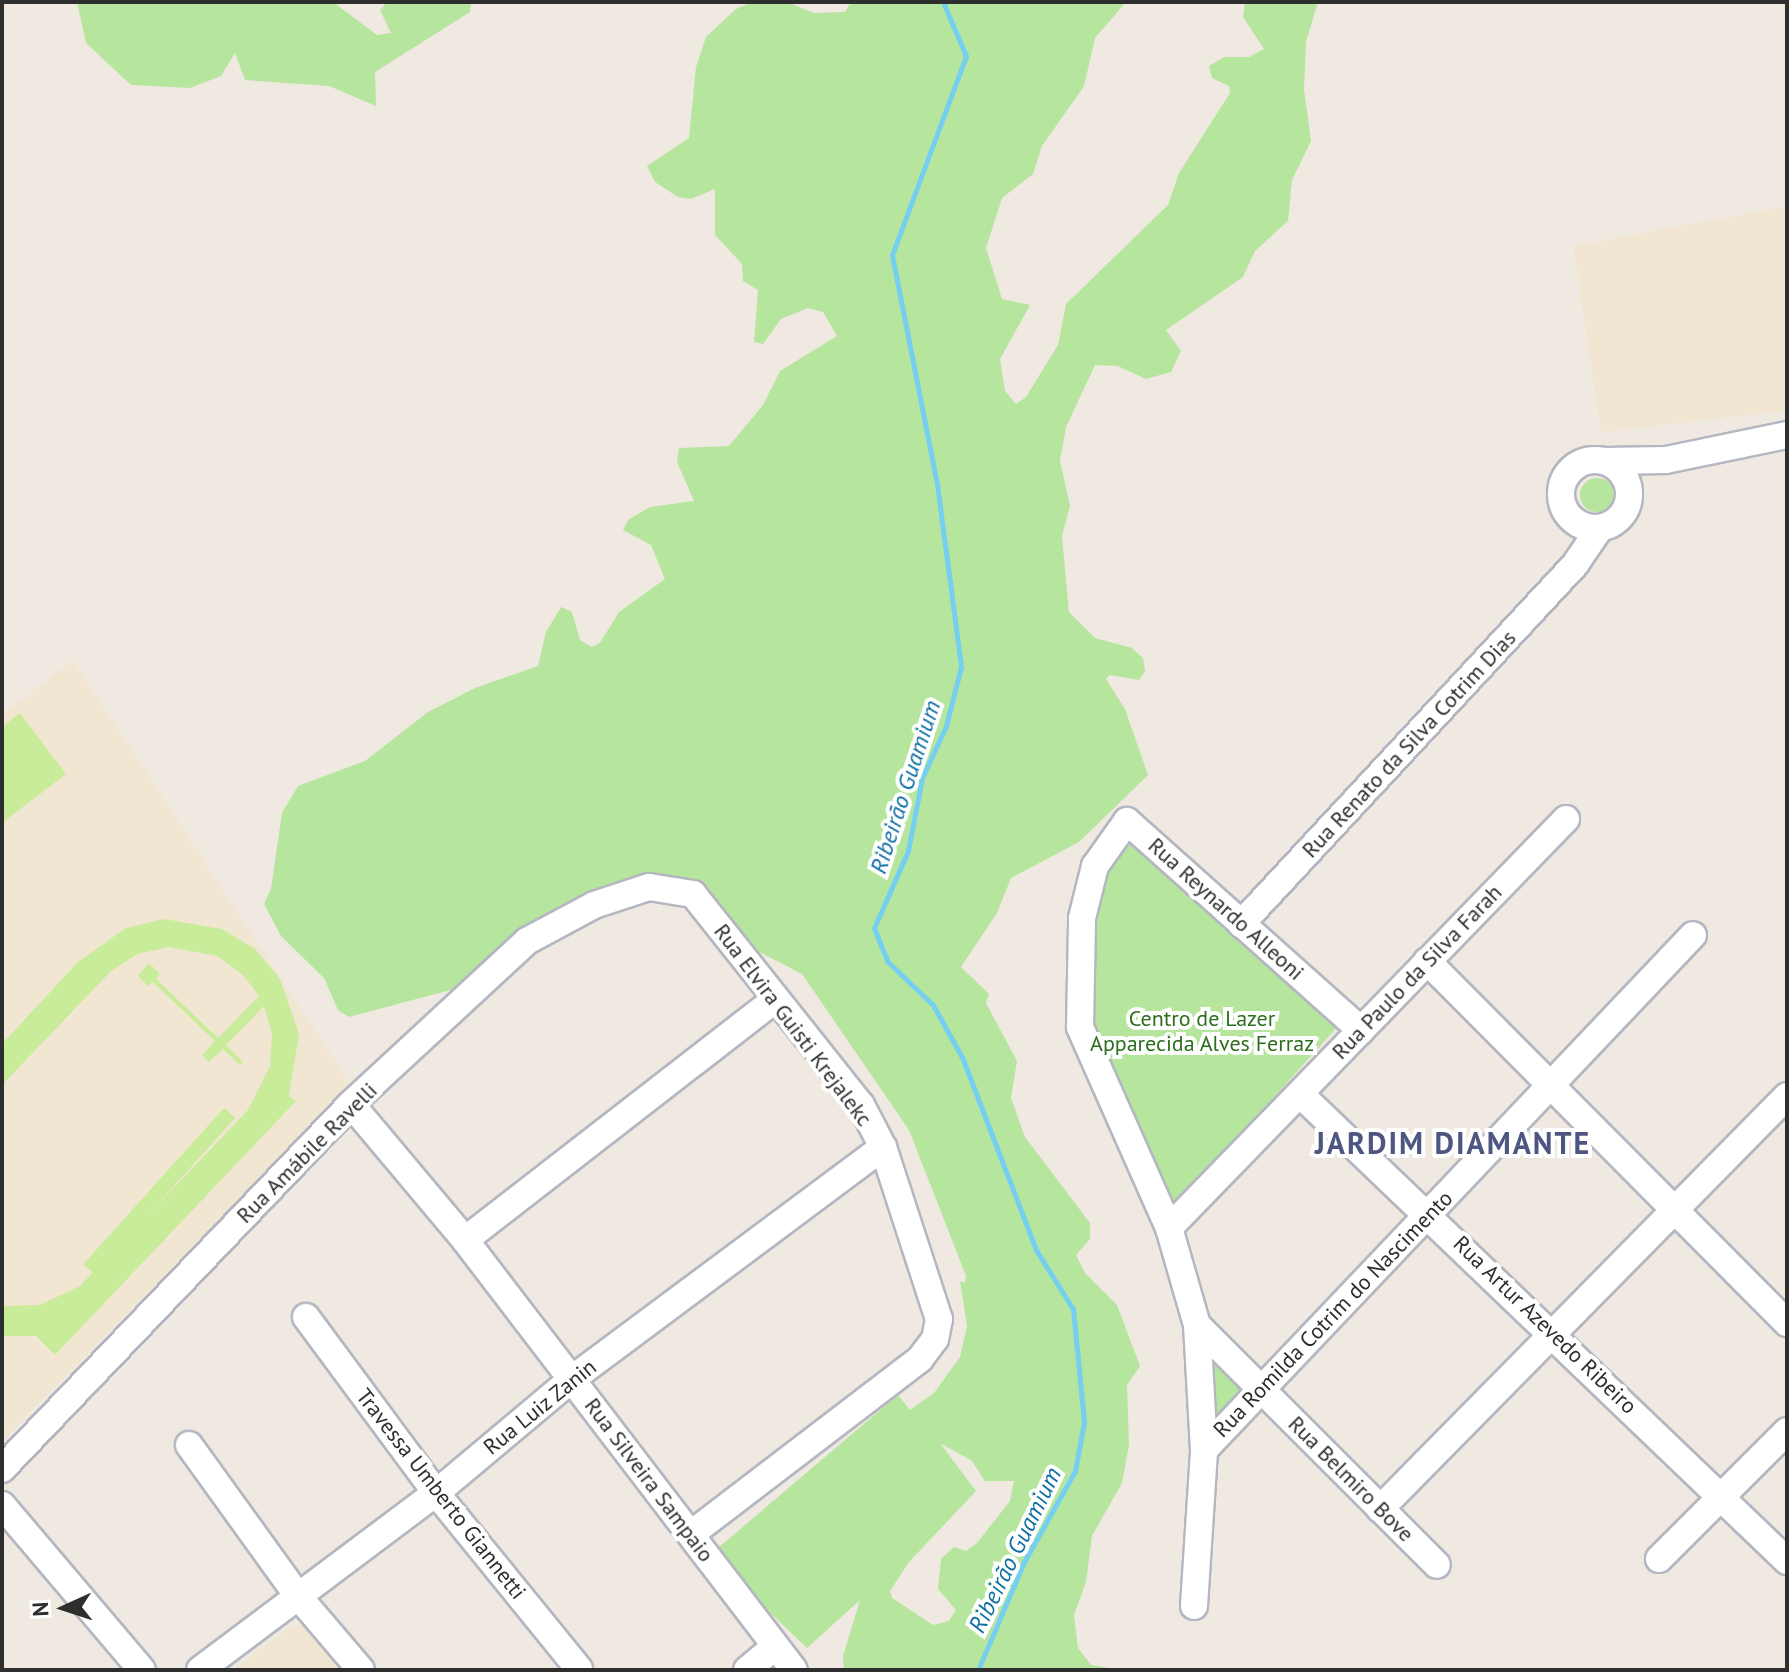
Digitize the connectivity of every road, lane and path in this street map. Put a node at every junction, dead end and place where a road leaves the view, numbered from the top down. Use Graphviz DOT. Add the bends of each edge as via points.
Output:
graph roads {
  1 [pos="1787,435"];
  2 [pos="1666,460"];
  3 [pos="1605,461"];
  4 [pos="1628,502"];
  5 [pos="1574,521"];
  6 [pos="1600,528"];
  7 [pos="1576,563"];
  8 [pos="1566,819"];
  9 [pos="649,887"];
  10 [pos="1241,924"];
  11 [pos="1693,935"];
  12 [pos="1427,961"];
  13 [pos="773,1001"];
  14 [pos="1361,1030"];
  15 [pos="1551,1085"];
  16 [pos="1300,1094"];
  17 [pos="1787,1096"];
  18 [pos="351,1104"];
  19 [pos="883,1147"];
  20 [pos="1675,1210"];
  21 [pos="1428,1214"];
  22 [pos="1169,1228"];
  23 [pos="465,1240"];
  24 [pos="306,1317"];
  25 [pos="1787,1323"];
  26 [pos="1197,1325"];
  27 [pos="1554,1333"];
  28 [pos="572,1379"];
  29 [pos="1261,1389"];
  30 [pos="1787,1431"];
  31 [pos="189,1445"];
  32 [pos="1204,1450"];
  33 [pos="2,1469"];
  34 [pos="436,1493"];
  35 [pos="1725,1496"];
  36 [pos="2,1505"];
  37 [pos="1380,1509"];
  38 [pos="691,1534"];
  39 [pos="1659,1559"];
  40 [pos="1787,1561"];
  41 [pos="1437,1565"];
  42 [pos="298,1596"];
  43 [pos="1194,1606"];
  44 [pos="774,1647"];
  45 [pos="579,1669"];
  46 [pos="142,1670"];
  47 [pos="200,1670"];
  48 [pos="361,1670"];
  49 [pos="747,1670"];
  50 [pos="794,1670"];
  1 -- 2 [label="street"];
  2 -- 3 [label="street"];
  2 -- 4 [label="street"];
  3 -- 4 [label="street" via="1622,473"];
  3 -- 5 [label="street" via="1583,462 1566,476 1561,497"];
  4 -- 6 [label="street" via="1618,519"];
  5 -- 6 [label="street"];
  5 -- 7 [label="street"];
  6 -- 7 [label="street, Rua Renato da Silva Cotrim Dias"];
  7 -- 10 [label="street, Rua Renato da Silva Cotrim Dias"];
  8 -- 12 [label="street, Rua Paulo da Silva Farah"];
  9 -- 13 [label="street, Rua Elvira Guisti Krejalekc" via="693,894"];
  9 -- 18 [label="street, Rua Amábile Ravelli" via="594,905 527,941"];
  10 -- 14 [label="street, Rua Reynardo Alleoni"];
  10 -- 22 [label="street, Rua Reynardo Alleoni" via="1127,821 1095,866 1082,918 1080,1027"];
  11 -- 15 [label="street, Rua Romilda Cotrim do Nascimento"];
  12 -- 14 [label="street, Rua Paulo da Silva Farah"];
  12 -- 15 [label="street"];
  13 -- 19 [label="street, Rua Elvira Guisti Krejalekc" via="861,1105"];
  13 -- 23 [label="street"];
  14 -- 16 [label="street, Rua Paulo da Silva Farah"];
  15 -- 20 [label="street"];
  15 -- 21 [label="street, Rua Romilda Cotrim do Nascimento"];
  16 -- 21 [label="street, Rua Artur Azevedo Ribeiro"];
  16 -- 22 [label="street, Rua Paulo da Silva Farah"];
  17 -- 20 [label="street"];
  18 -- 23 [label="street, Rua Silveira Sampaio"];
  18 -- 33 [label="street, Rua Amábile Ravelli"];
  19 -- 28 [label="street, Rua Luiz Zanin"];
  19 -- 38 [label="street, Rua Elvira Guisti Krejalekc" via="939,1319 935,1339 920,1359"];
  20 -- 25 [label="street"];
  20 -- 27 [label="street"];
  21 -- 27 [label="street, Rua Artur Azevedo Ribeiro"];
  21 -- 29 [label="street, Rua Romilda Cotrim do Nascimento"];
  22 -- 26 [label="street"];
  23 -- 28 [label="street, Rua Silveira Sampaio"];
  24 -- 34 [label="street, Travessa Umberto Giannetti"];
  26 -- 29 [label="street, Rua Belmiro Bove"];
  26 -- 32 [label="street"];
  27 -- 35 [label="street, Rua Artur Azevedo Ribeiro"];
  27 -- 37 [label="street"];
  28 -- 34 [label="street, Rua Luiz Zanin"];
  28 -- 38 [label="street, Rua Silveira Sampaio"];
  29 -- 32 [label="street, Rua Romilda Cotrim do Nascimento"];
  29 -- 37 [label="street, Rua Belmiro Bove"];
  30 -- 35 [label="street"];
  31 -- 42 [label="street"];
  32 -- 43 [label="street"];
  34 -- 42 [label="street, Rua Luiz Zanin"];
  34 -- 45 [label="street, Travessa Umberto Giannetti"];
  35 -- 39 [label="street"];
  35 -- 40 [label="street, Rua Artur Azevedo Ribeiro"];
  36 -- 46 [label="street"];
  37 -- 41 [label="street, Rua Belmiro Bove"];
  38 -- 44 [label="street, Rua Silveira Sampaio"];
  42 -- 47 [label="street, Rua Luiz Zanin"];
  42 -- 48 [label="street"];
  44 -- 49 [label="street"];
  44 -- 50 [label="street, Rua Silveira Sampaio"];
}
